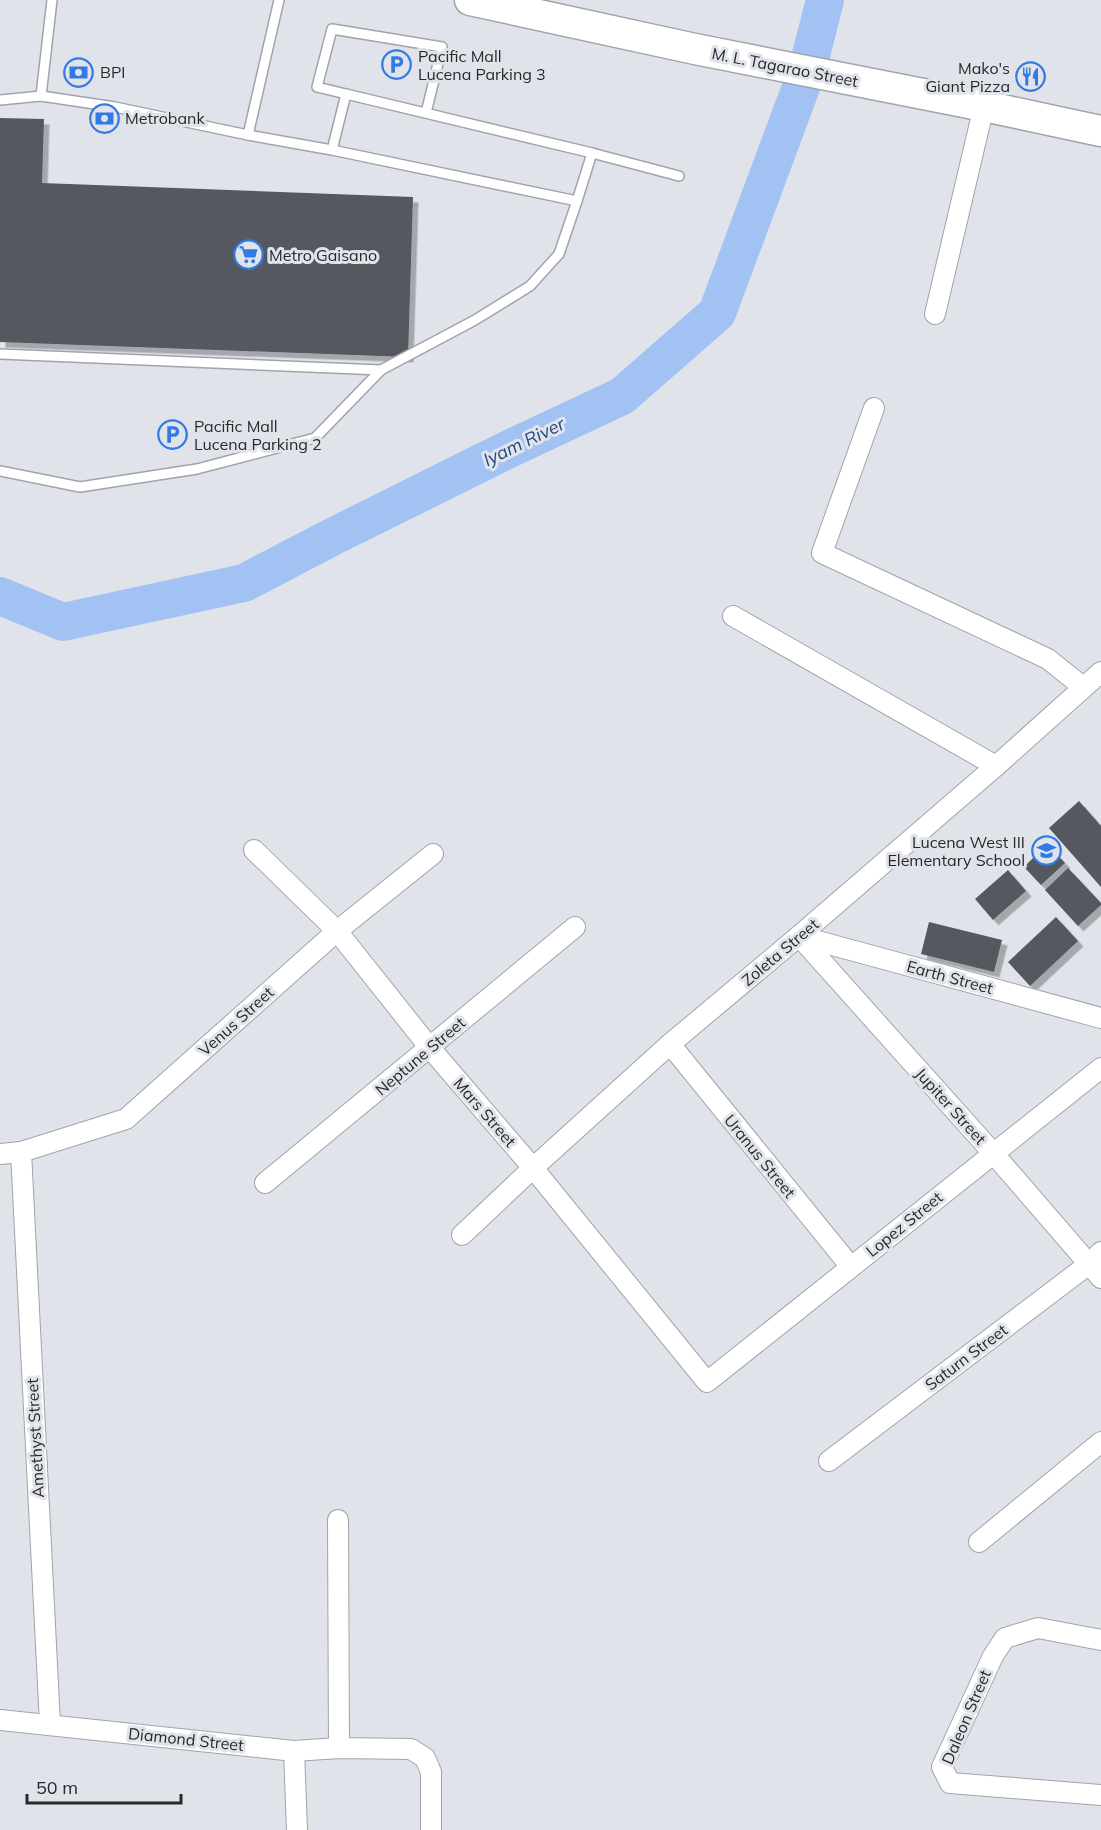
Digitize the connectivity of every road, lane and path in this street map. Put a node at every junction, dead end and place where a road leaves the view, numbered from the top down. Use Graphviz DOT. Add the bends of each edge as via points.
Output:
graph roads {
  1 [pos="52,0"];
  2 [pos="279,0"];
  3 [pos="470,0"];
  4 [pos="346,94"];
  5 [pos="41,96"];
  6 [pos="0,100"];
  7 [pos="984,106"];
  8 [pos="426,113"];
  9 [pos="1101,131"];
  10 [pos="248,135"];
  11 [pos="332,150"];
  12 [pos="592,153"];
  13 [pos="679,176"];
  14 [pos="577,201"];
  15 [pos="935,314"];
  16 [pos="0,354"];
  17 [pos="381,370"];
  18 [pos="874,408"];
  19 [pos="0,471"];
  20 [pos="733,616"];
  21 [pos="1101,672"];
  22 [pos="1083,687"];
  23 [pos="996,766"];
  24 [pos="254,850"];
  25 [pos="433,854"];
  26 [pos="575,927"];
  27 [pos="338,931"];
  28 [pos="799,936"];
  29 [pos="1101,1018"];
  30 [pos="670,1044"];
  31 [pos="430,1048"];
  32 [pos="1101,1068"];
  33 [pos="21,1152"];
  34 [pos="993,1153"];
  35 [pos="0,1154"];
  36 [pos="533,1168"];
  37 [pos="265,1183"];
  38 [pos="462,1235"];
  39 [pos="1097,1265"];
  40 [pos="851,1267"];
  41 [pos="707,1382"];
  42 [pos="1101,1442"];
  43 [pos="829,1461"];
  44 [pos="338,1520"];
  45 [pos="979,1542"];
  46 [pos="1101,1640"];
  47 [pos="0,1720"];
  48 [pos="50,1724"];
  49 [pos="339,1748"];
  50 [pos="294,1751"];
  51 [pos="1101,1795"];
  52 [pos="297,1830"];
  53 [pos="431,1830"];
  1 -- 5 [label="lane"];
  2 -- 10 [label="lane"];
  3 -- 7 [label="main road, M. L. Tagarao Street"];
  4 -- 8 [label="lane"];
  4 -- 8 [label="lane" via="317,87 332,29 442,47"];
  4 -- 11 [label="lane"];
  5 -- 6 [label="lane"];
  5 -- 10 [label="lane" via="116,106"];
  7 -- 9 [label="main road, M. L. Tagarao Street"];
  7 -- 15 [label="street"];
  8 -- 12 [label="lane"];
  10 -- 11 [label="lane"];
  11 -- 14 [label="lane"];
  12 -- 13 [label="lane"];
  12 -- 14 [label="lane"];
  14 -- 17 [label="lane" via="559,254 530,286"];
  16 -- 17 [label="lane"];
  17 -- 19 [label="lane" via="315,438 240,458 197,469 81,487"];
  18 -- 22 [label="street" via="822,553 1048,659"];
  20 -- 23 [label="street"];
  21 -- 22 [label="street, Zoleta Street"];
  22 -- 23 [label="street, Zoleta Street"];
  23 -- 28 [label="street, Zoleta Street"];
  24 -- 27 [label="street, Mars Street"];
  25 -- 27 [label="street, Venus Street"];
  26 -- 31 [label="street, Neptune Street"];
  27 -- 31 [label="street, Mars Street"];
  27 -- 33 [label="street, Venus Street" via="126,1119"];
  28 -- 29 [label="street, Earth Street"];
  28 -- 30 [label="street, Zoleta Street"];
  28 -- 34 [label="street, Jupiter Street"];
  30 -- 36 [label="street, Zoleta Street"];
  30 -- 40 [label="street, Uranus Street"];
  31 -- 36 [label="street, Mars Street"];
  31 -- 37 [label="street, Neptune Street"];
  32 -- 34 [label="street, Lopez Street"];
  33 -- 35 [label="street, Venus Street"];
  33 -- 48 [label="street, Amethyst Street"];
  34 -- 39 [label="street, Jupiter Street"];
  34 -- 40 [label="street, Lopez Street"];
  36 -- 38 [label="street, Zoleta Street"];
  36 -- 41 [label="street, Mars Street"];
  39 -- 43 [label="street, Saturn Street"];
  40 -- 41 [label="street, Lopez Street"];
  42 -- 45 [label="street"];
  44 -- 49 [label="street"];
  46 -- 51 [label="street, Daleon Street" via="1038,1628 1005,1638 942,1767 950,1783"];
  47 -- 48 [label="street, Diamond Street"];
  48 -- 50 [label="street, Diamond Street"];
  49 -- 50 [label="street, Diamond Street"];
  49 -- 53 [label="street, Diamond Street" via="411,1749 425,1758 431,1772"];
  50 -- 52 [label="street"];
}
